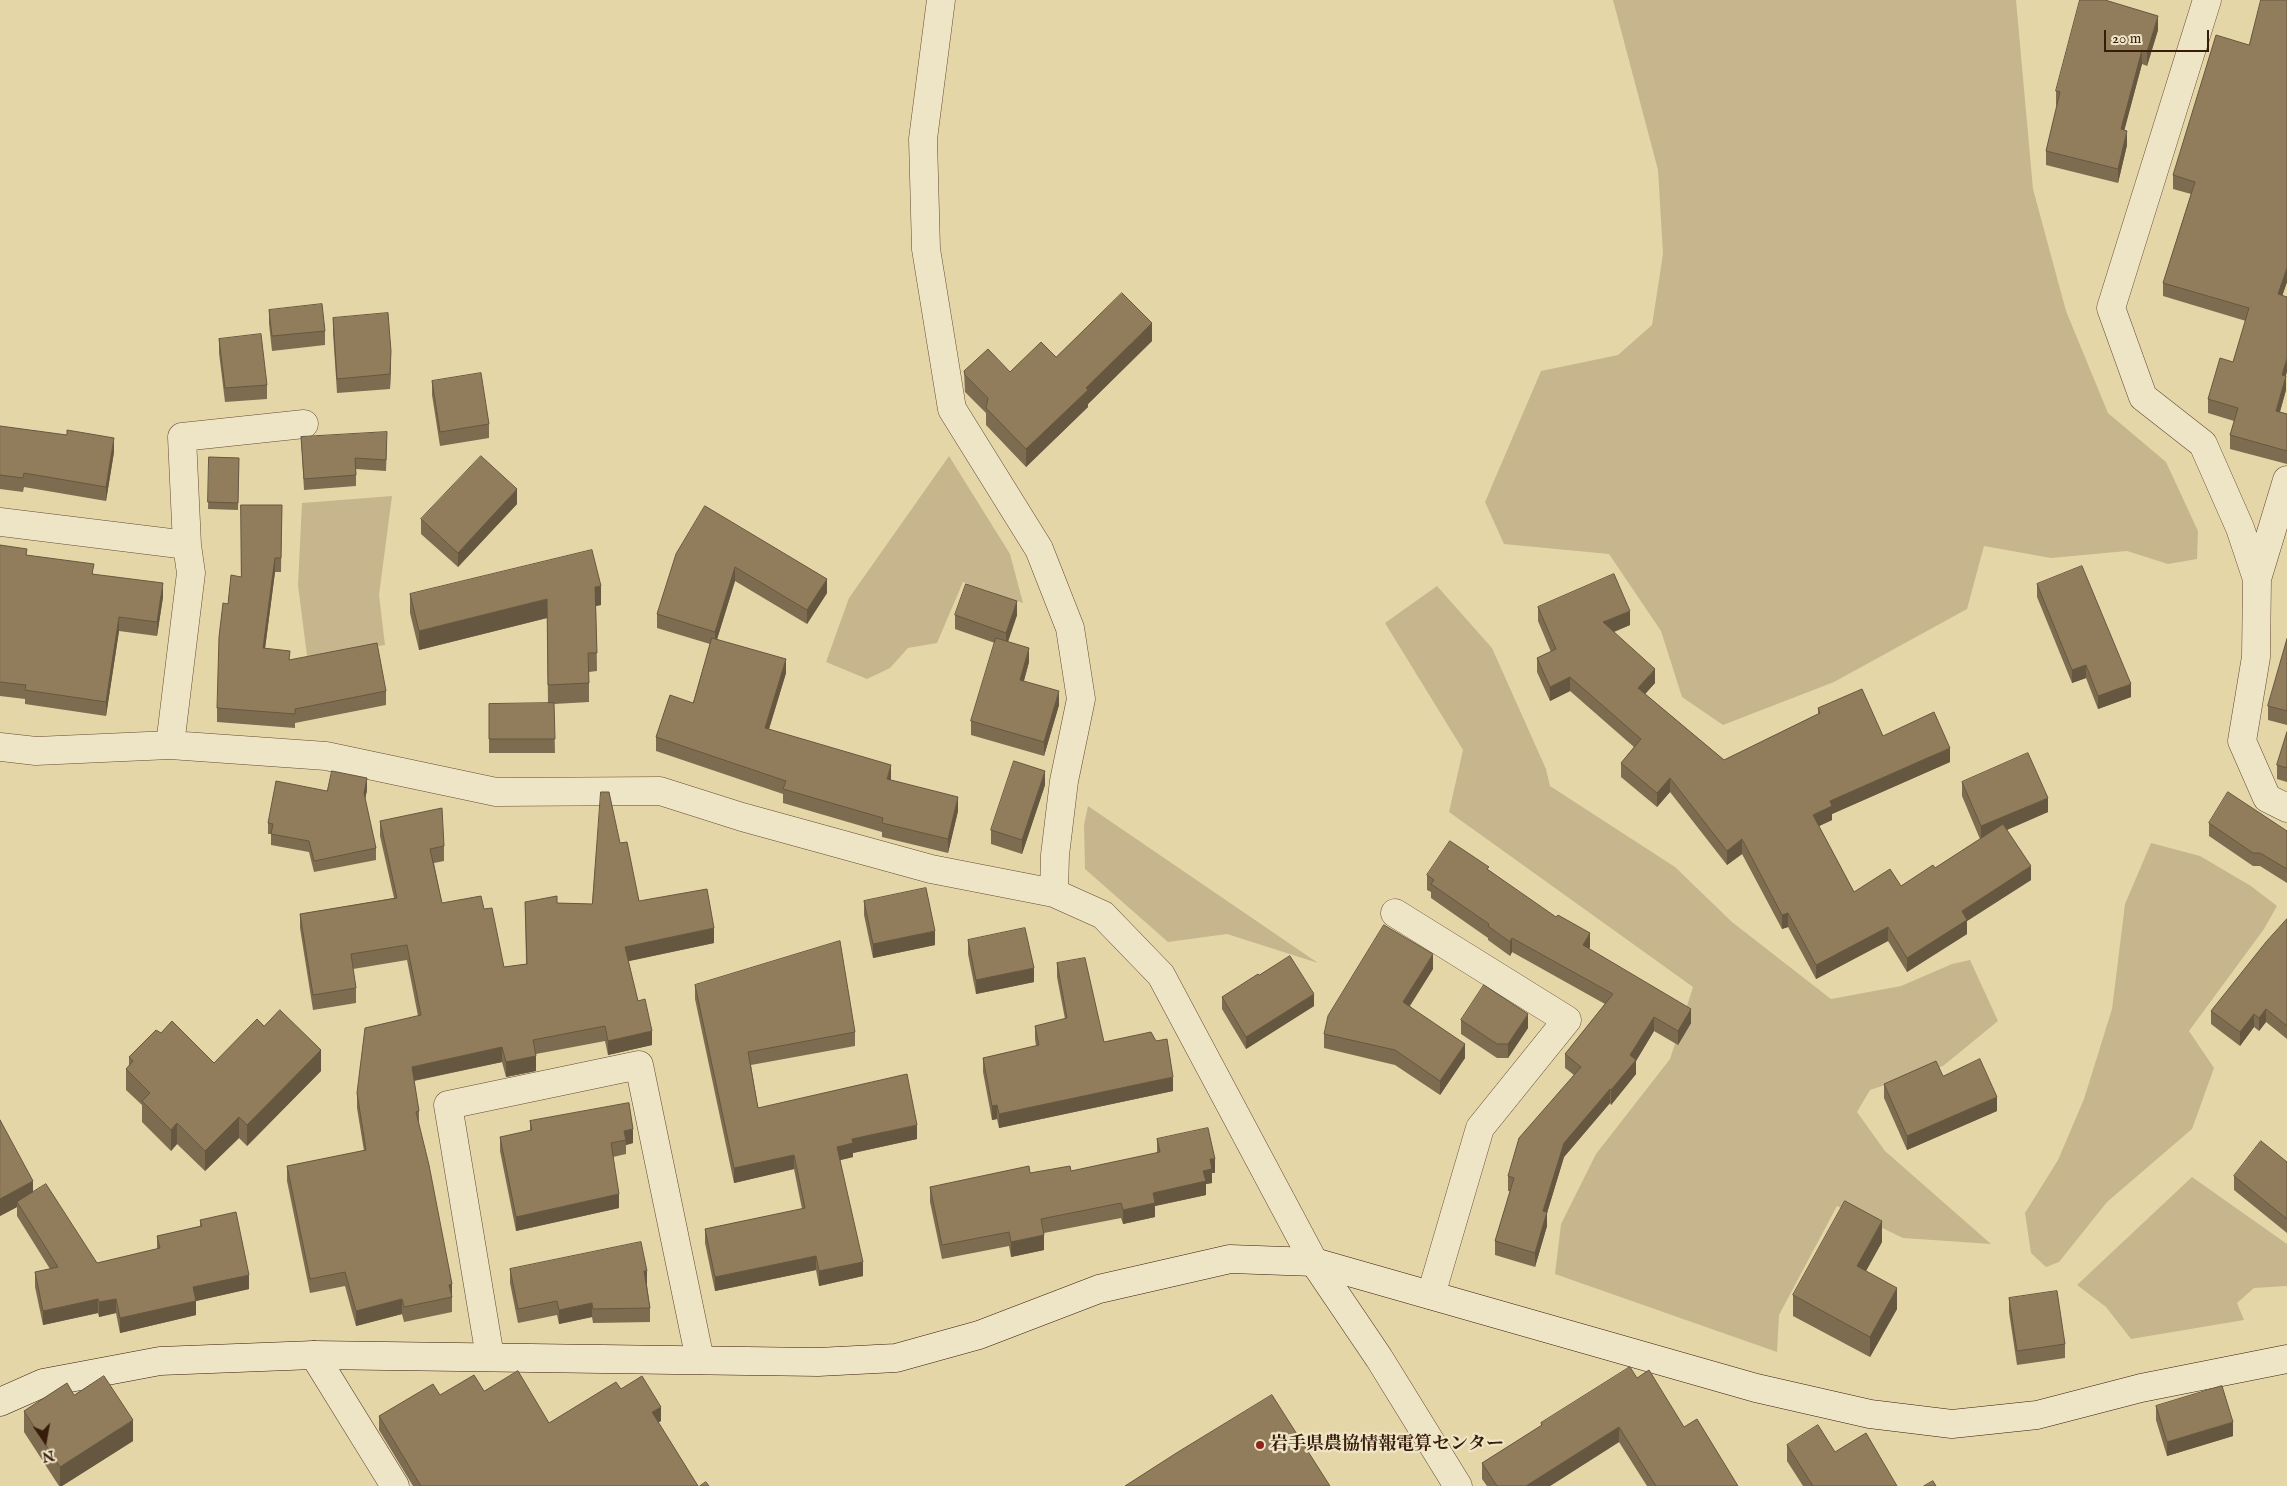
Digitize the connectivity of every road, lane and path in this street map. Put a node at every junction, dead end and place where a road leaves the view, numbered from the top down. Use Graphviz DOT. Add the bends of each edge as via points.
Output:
graph roads {
  1 [pos="941,0"];
  2 [pos="2207,0"];
  3 [pos="304,424"];
  4 [pos="2287,480"];
  5 [pos="0,522"];
  6 [pos="187,545"];
  7 [pos="2257,579"];
  8 [pos="170,745"];
  9 [pos="0,747"];
  10 [pos="2287,808"];
  11 [pos="1054,893"];
  12 [pos="1395,913"];
  13 [pos="1314,1262"];
  14 [pos="1431,1295"];
  15 [pos="314,1355"];
  16 [pos="490,1357"];
  17 [pos="2287,1359"];
  18 [pos="700,1360"];
  19 [pos="0,1402"];
  20 [pos="395,1486"];
  21 [pos="1458,1486"];
  1 -- 11 [label="street" via="923,139 926,249 952,409 1039,549 1070,628 1081,699 1064,781"];
  2 -- 7 [label="street" via="2111,308 2143,397 2203,444 2240,528"];
  3 -- 6 [label="street" via="182,437"];
  4 -- 7 [label="street"];
  5 -- 6 [label="street"];
  6 -- 8 [label="street" via="191,574"];
  7 -- 10 [label="street" via="2256,657 2242,741 2267,798"];
  8 -- 9 [label="street" via="36,751"];
  8 -- 11 [label="street" via="326,756 496,792 660,791 931,870"];
  11 -- 13 [label="street" via="1104,915 1161,975"];
  12 -- 14 [label="street" via="1567,1020 1480,1128"];
  13 -- 14 [label="street"];
  13 -- 18 [label="street" via="1230,1259 1098,1290 979,1335 896,1358 818,1362"];
  13 -- 21 [label="street" via="1379,1358"];
  14 -- 17 [label="street" via="1756,1388 1870,1414 1952,1424 2037,1415 2141,1388"];
  15 -- 16 [label="street"];
  15 -- 19 [label="street" via="160,1361 43,1383"];
  15 -- 20 [label="street"];
  16 -- 18 [label="street"];
  16 -- 18 [label="street" via="448,1105 639,1065"];
}
